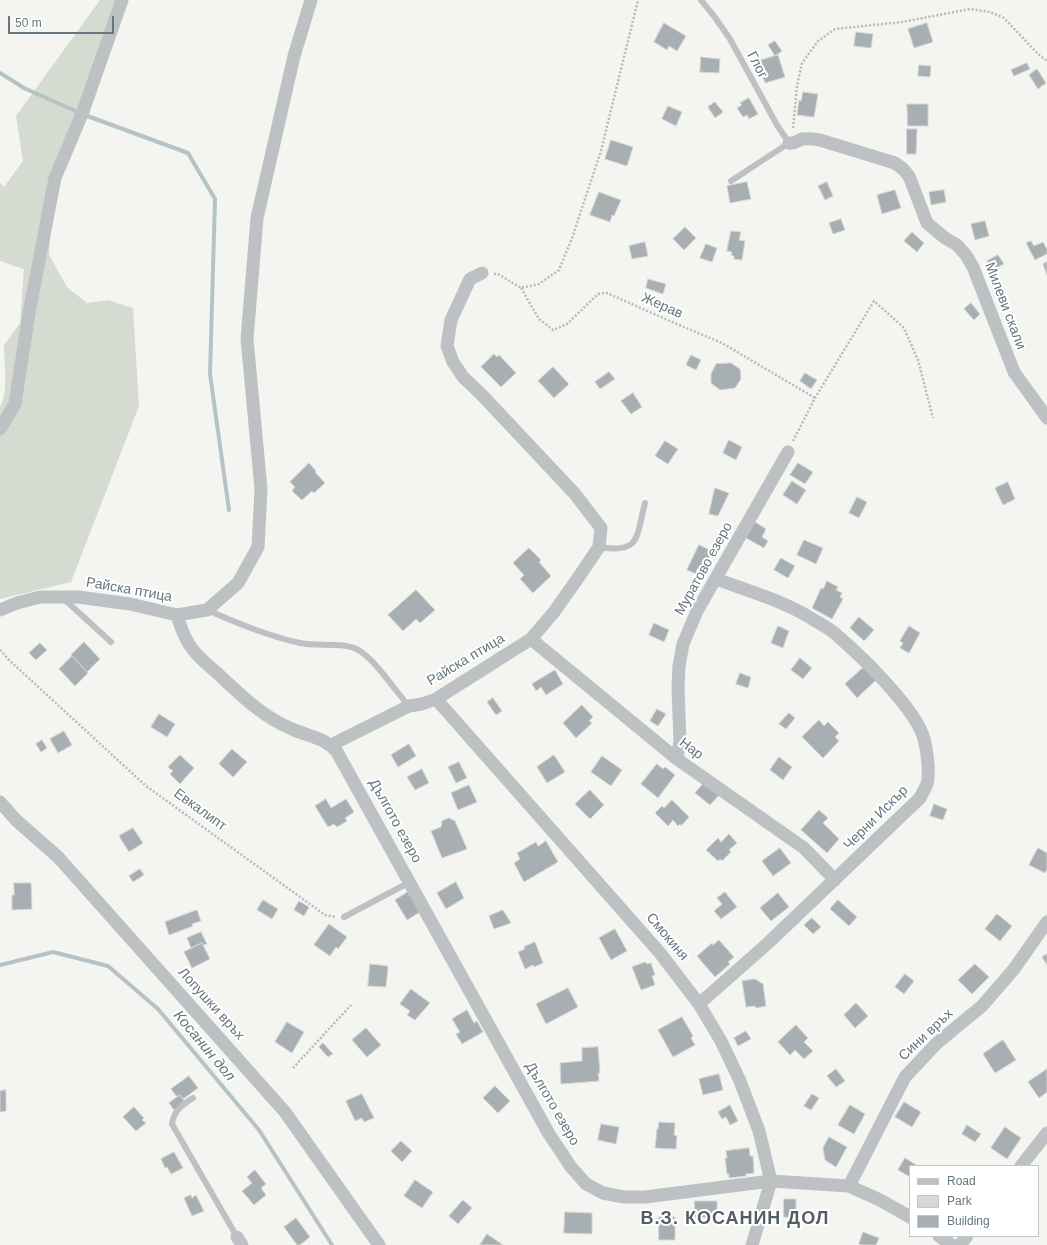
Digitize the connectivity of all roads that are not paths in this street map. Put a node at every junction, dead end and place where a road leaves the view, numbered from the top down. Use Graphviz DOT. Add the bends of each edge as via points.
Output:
graph roads {
  1 [pos="122,0"];
  2 [pos="311,0"];
  3 [pos="701,0"];
  4 [pos="789,143"];
  5 [pos="731,181"];
  6 [pos="482,273"];
  7 [pos="1047,418"];
  8 [pos="0,429"];
  9 [pos="788,452"];
  10 [pos="645,503"];
  11 [pos="599,547"];
  12 [pos="716,579"];
  13 [pos="61,596"];
  14 [pos="0,610"];
  15 [pos="207,610"];
  16 [pos="177,615"];
  17 [pos="531,639"];
  18 [pos="111,642"];
  19 [pos="436,699"];
  20 [pos="409,706"];
  21 [pos="331,744"];
  22 [pos="677,759"];
  23 [pos="0,802"];
  24 [pos="835,880"];
  25 [pos="410,882"];
  26 [pos="344,917"];
  27 [pos="1047,922"];
  28 [pos="699,1004"];
  29 [pos="193,1098"];
  30 [pos="1047,1133"];
  31 [pos="1022,1165"];
  32 [pos="771,1182"];
  33 [pos="849,1186"];
  34 [pos="909,1216"];
  35 [pos="940,1237"];
  36 [pos="966,1237"];
  37 [pos="240,1241"];
  38 [pos="379,1245"];
  39 [pos="752,1245"];
  40 [pos="952,1245"];
  41 [pos="960,1245"];
  1 -- 8 [label="street" via="82,114 55,178 29,313 15,404"];
  2 -- 15 [label="street" via="294,56 258,218 247,339 261,489 258,547 238,584"];
  3 -- 4 [label="lane, Глог" via="730,39 776,125"];
  4 -- 5 [label="lane, Милеви скали"];
  4 -- 7 [label="street, Милеви скали" via="794,144 802,139 820,140 895,163 903,169 909,176 927,223 957,245 973,266 1014,372"];
  6 -- 11 [label="street, Райска птица" via="470,279 451,320 447,346 453,362 463,377 575,494 601,528"];
  9 -- 12 [label="street, Муратово езеро"];
  10 -- 11 [label="lane" via="636,538 631,545 613,549"];
  11 -- 17 [label="street, Райска птица" via="554,612"];
  12 -- 22 [label="street, Муратово езеро" via="697,611 684,644 679,666 680,741"];
  12 -- 24 [label="street, Черни Искър" via="779,602 813,619 838,636 869,665 901,701 918,725 924,739 927,784 920,798"];
  13 -- 14 [label="street, Райска птица" via="17,602"];
  13 -- 16 [label="street, Райска птица" via="130,604"];
  13 -- 18 [label="lane"];
  15 -- 16 [label="street"];
  15 -- 20 [label="lane" via="295,642 353,647 372,661"];
  16 -- 21 [label="street, Райска птица" via="189,645 255,708 292,729"];
  17 -- 19 [label="street, Райска птица"];
  17 -- 22 [label="street, Нар"];
  19 -- 20 [label="street, Райска птица"];
  19 -- 28 [label="street, Смокиня" via="660,953"];
  20 -- 21 [label="street, Райска птица"];
  21 -- 25 [label="street, Дългото езеро"];
  22 -- 24 [label="street, Нар" via="804,848"];
  23 -- 38 [label="street, Лопушки връх" via="16,820 58,857 285,1112"];
  24 -- 28 [label="street, Черни Искър"];
  25 -- 26 [label="lane"];
  25 -- 32 [label="street, Дългото езеро" via="549,1134 586,1184 603,1193 645,1198"];
  27 -- 33 [label="street, Сини връх" via="1014,969 982,1006 937,1043 904,1077"];
  28 -- 32 [label="street, Смокиня" via="721,1041 740,1081 759,1131"];
  29 -- 37 [label="lane" via="173,1115 172,1124"];
  30 -- 31 [label="street"];
  32 -- 33 [label="street, Дългото езеро"];
  32 -- 39 [label="street"];
  33 -- 34 [label="street, Дългото езеро"];
  35 -- 40 [label="street"];
  36 -- 41 [label="street"];
}
